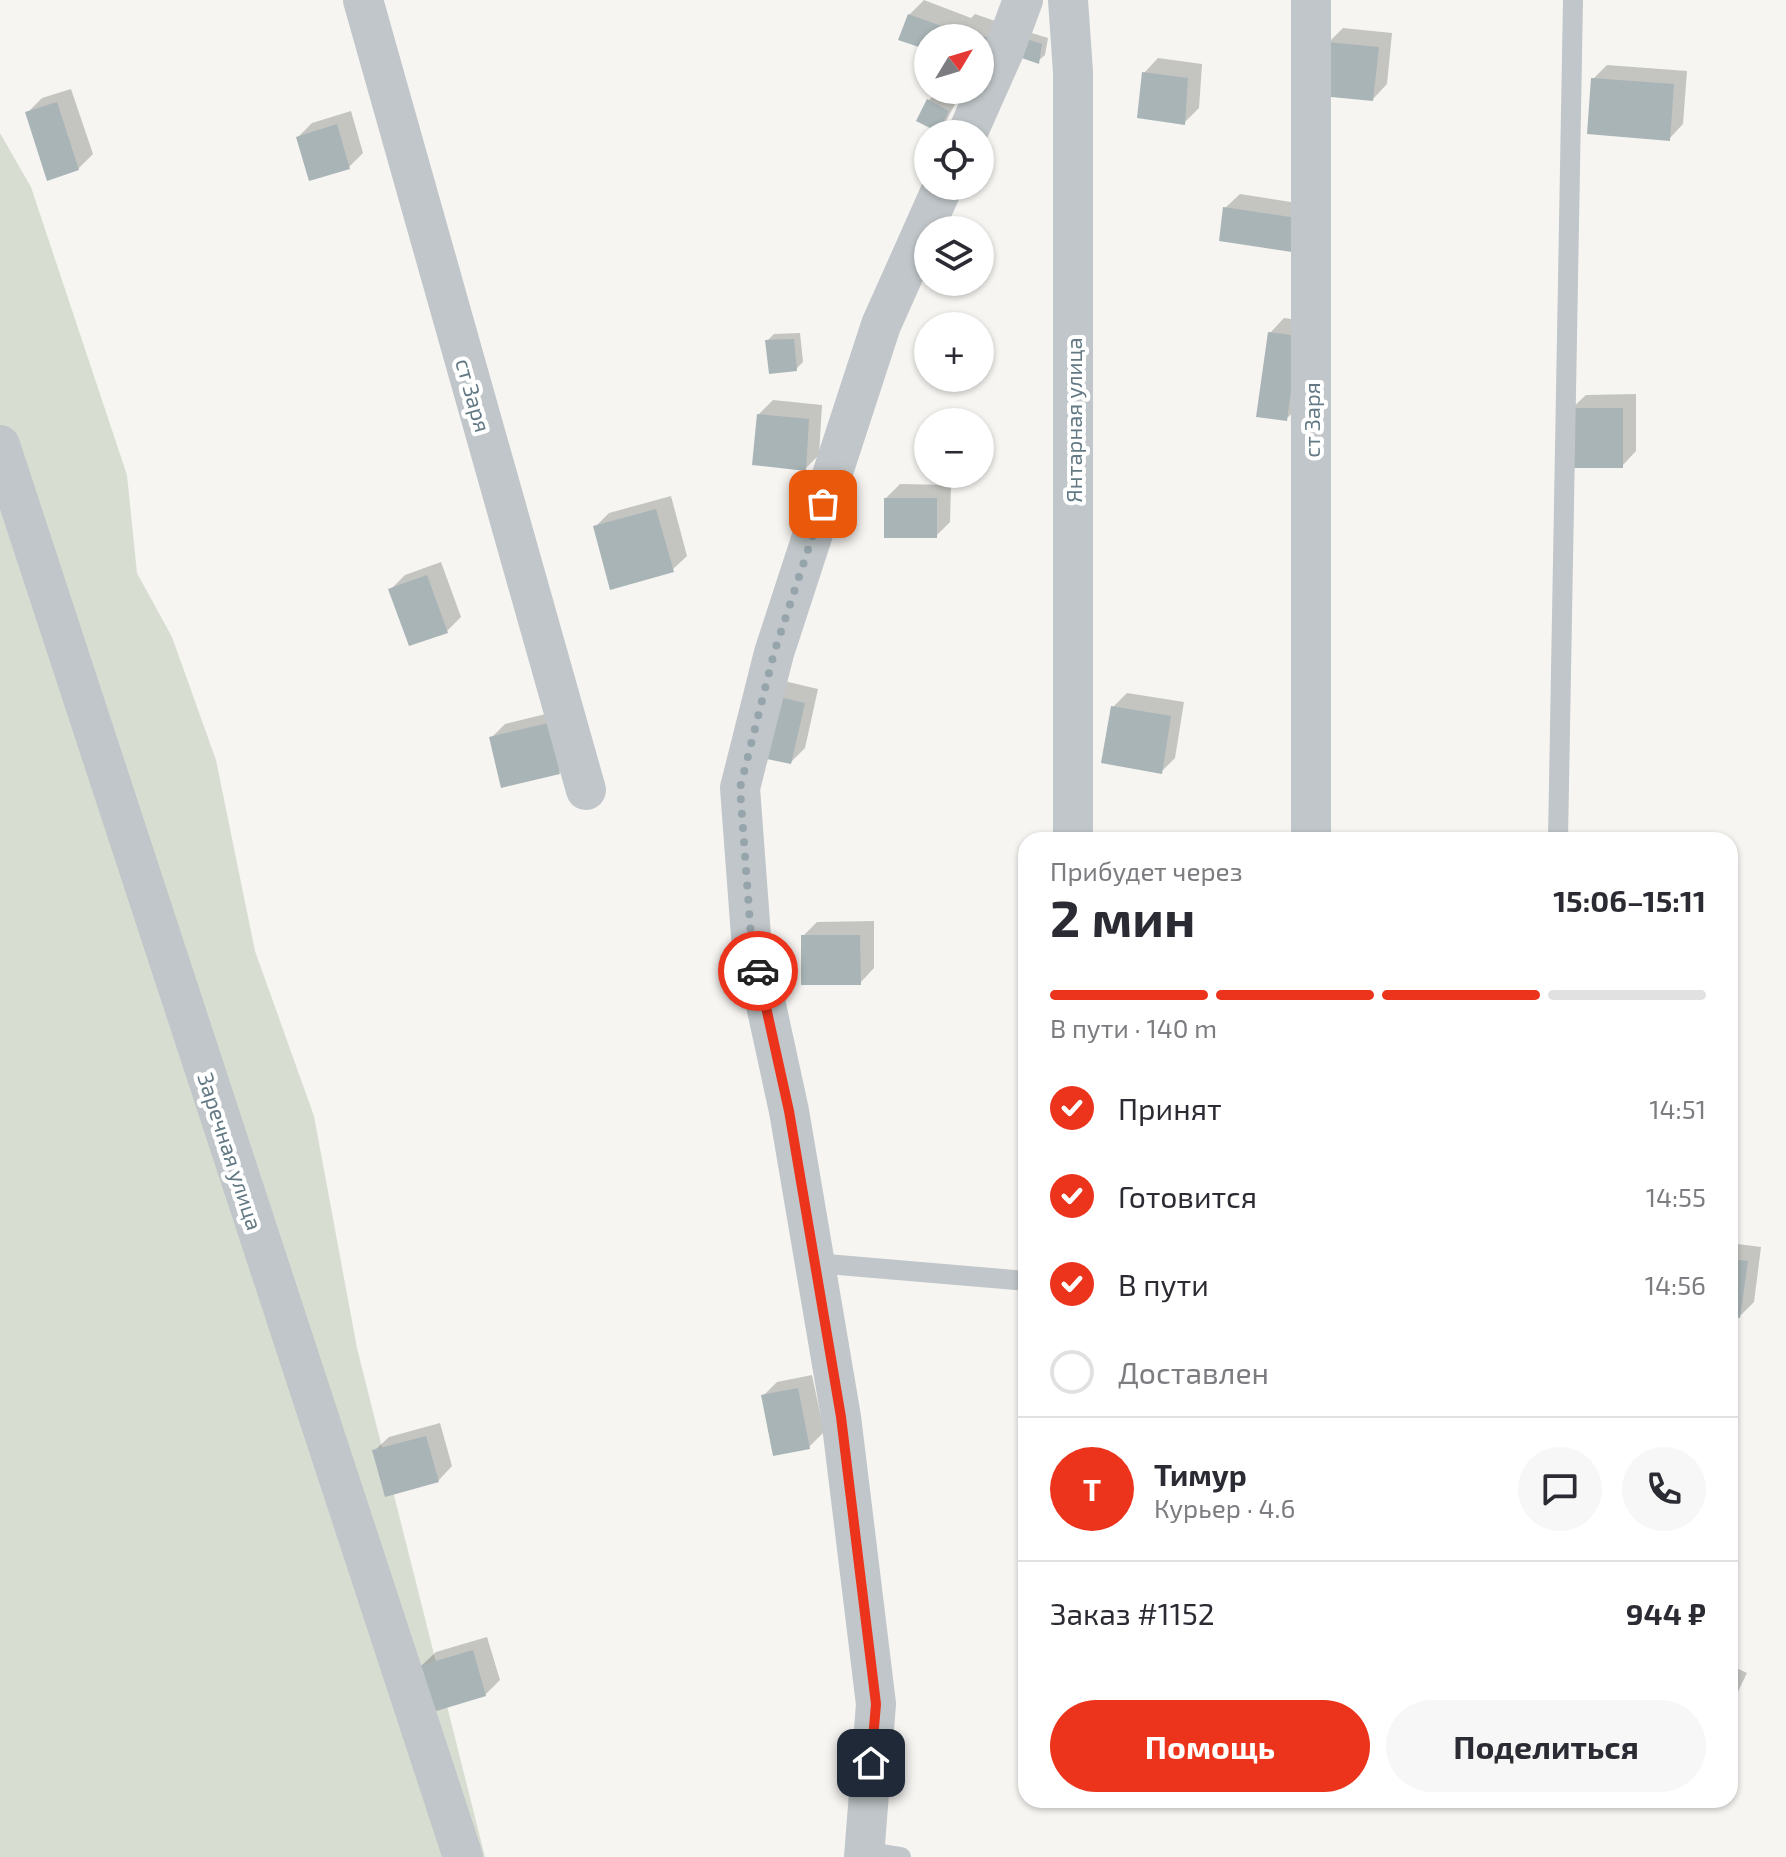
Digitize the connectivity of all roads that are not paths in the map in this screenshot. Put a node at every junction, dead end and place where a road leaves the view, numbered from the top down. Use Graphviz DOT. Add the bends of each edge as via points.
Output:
graph roads {
  1 [pos="363,0"];
  2 [pos="1023,0"];
  3 [pos="1068,0"];
  4 [pos="1311,0"];
  5 [pos="1573,0"];
  6 [pos="973,120"];
  7 [pos="937,200"];
  8 [pos="0,445"];
  9 [pos="586,790"];
  10 [pos="1073,832"];
  11 [pos="1311,832"];
  12 [pos="1558,832"];
  13 [pos="815,1263"];
  14 [pos="1018,1280"];
  15 [pos="871,1855"];
  16 [pos="463,1857"];
  1 -- 9 [label="street, ст Заря"];
  2 -- 6 [label="street"];
  3 -- 10 [label="street, Янтарная улица" via="1073,72"];
  4 -- 11 [label="street, ст Заря"];
  5 -- 12 [label="lane"];
  7 -- 13 [label="street" via="881,325 774,653 740,788 751,936"];
  8 -- 16 [label="street, Заречная улица"];
  13 -- 14 [label="lane"];
  13 -- 15 [label="street" via="841,1417 876,1704"];
}
